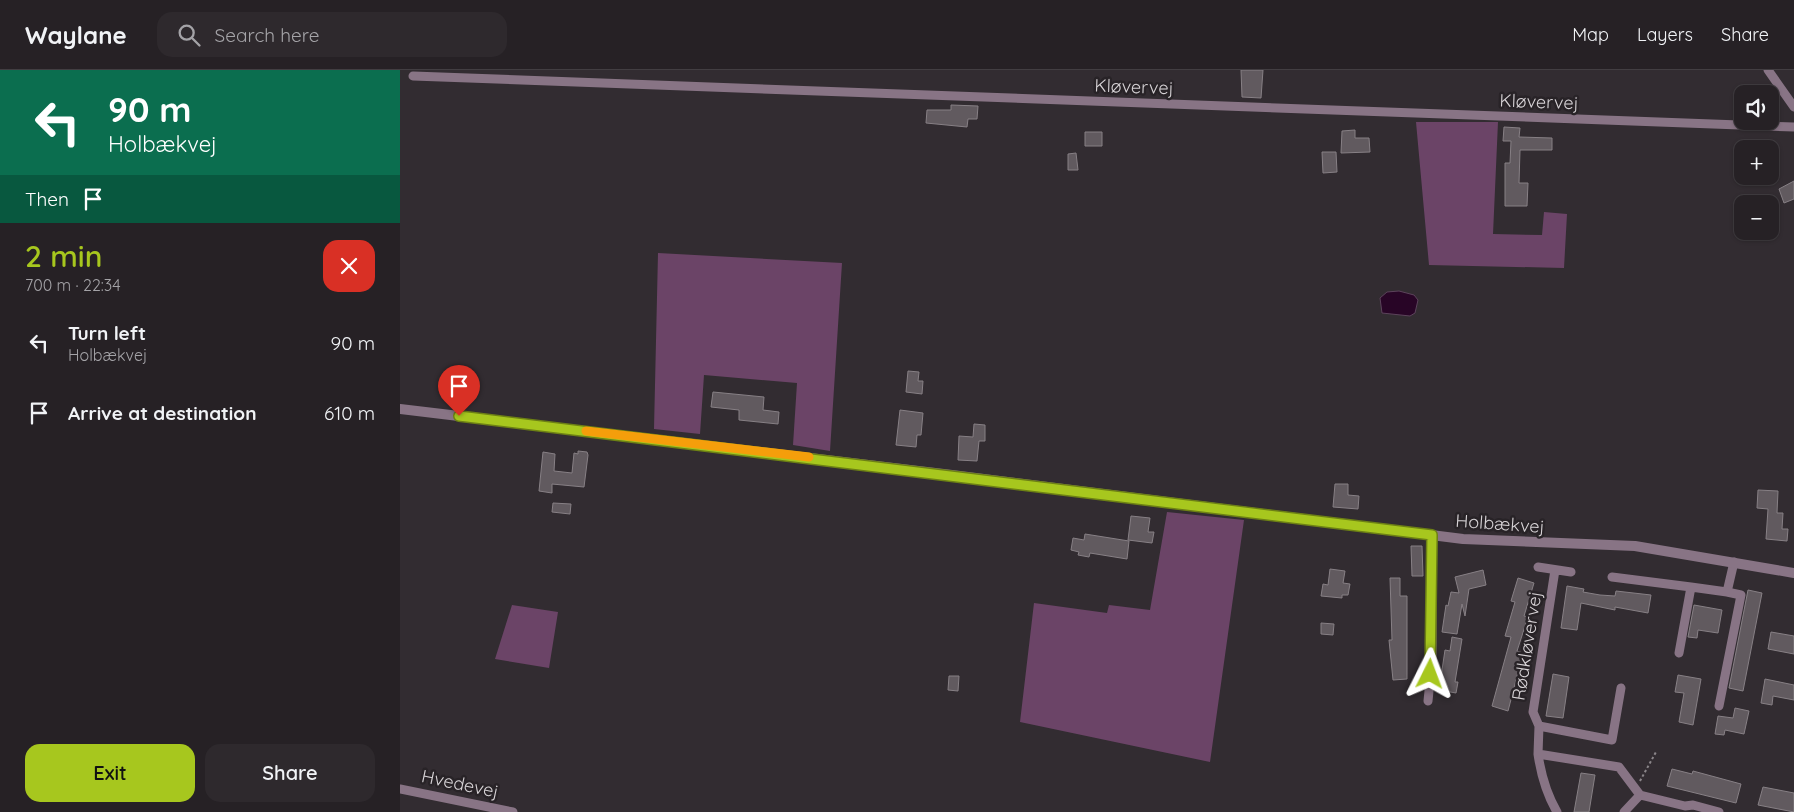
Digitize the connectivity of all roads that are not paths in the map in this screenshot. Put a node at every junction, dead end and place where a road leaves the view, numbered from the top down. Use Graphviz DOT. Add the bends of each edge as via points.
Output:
graph roads {
  1 [pos="1768,70"];
  2 [pos="413,76"];
  3 [pos="1794,107"];
  4 [pos="1794,127"];
  5 [pos="400,409"];
  6 [pos="1432,535"];
  7 [pos="1734,562"];
  8 [pos="1538,567"];
  9 [pos="1555,570"];
  10 [pos="1571,572"];
  11 [pos="1794,573"];
  12 [pos="1612,577"];
  13 [pos="1691,588"];
  14 [pos="1727,592"];
  15 [pos="1679,652"];
  16 [pos="1620,688"];
  17 [pos="1428,701"];
  18 [pos="1718,706"];
  19 [pos="1539,726"];
  20 [pos="1538,754"];
  21 [pos="400,789"];
  22 [pos="1640,795"];
  23 [pos="513,812"];
  24 [pos="1557,812"];
  25 [pos="1624,812"];
  26 [pos="1719,812"];
  1 -- 3 [label="street"];
  2 -- 4 [label="street, Kløvervej"];
  5 -- 6 [label="street, Holbækvej"];
  6 -- 7 [label="street, Holbækvej" via="1504,542 1635,546"];
  6 -- 17 [label="street" via="1432,660"];
  7 -- 11 [label="street, Holbækvej"];
  7 -- 14 [label="street"];
  8 -- 9 [label="street, Rødkløvervej"];
  9 -- 10 [label="street, Rødkløvervej"];
  9 -- 19 [label="street, Rødkløvervej" via="1532,712"];
  12 -- 13 [label="street"];
  13 -- 14 [label="street"];
  13 -- 15 [label="street"];
  14 -- 18 [label="street" via="1741,595"];
  16 -- 19 [label="street" via="1612,740"];
  19 -- 20 [label="street, Rødkløvervej"];
  20 -- 22 [label="street" via="1619,767"];
  20 -- 24 [label="street, Rødkløvervej" via="1542,777"];
  21 -- 23 [label="street, Hvedevej"];
  22 -- 25 [label="street"];
  22 -- 26 [label="street"];
}
